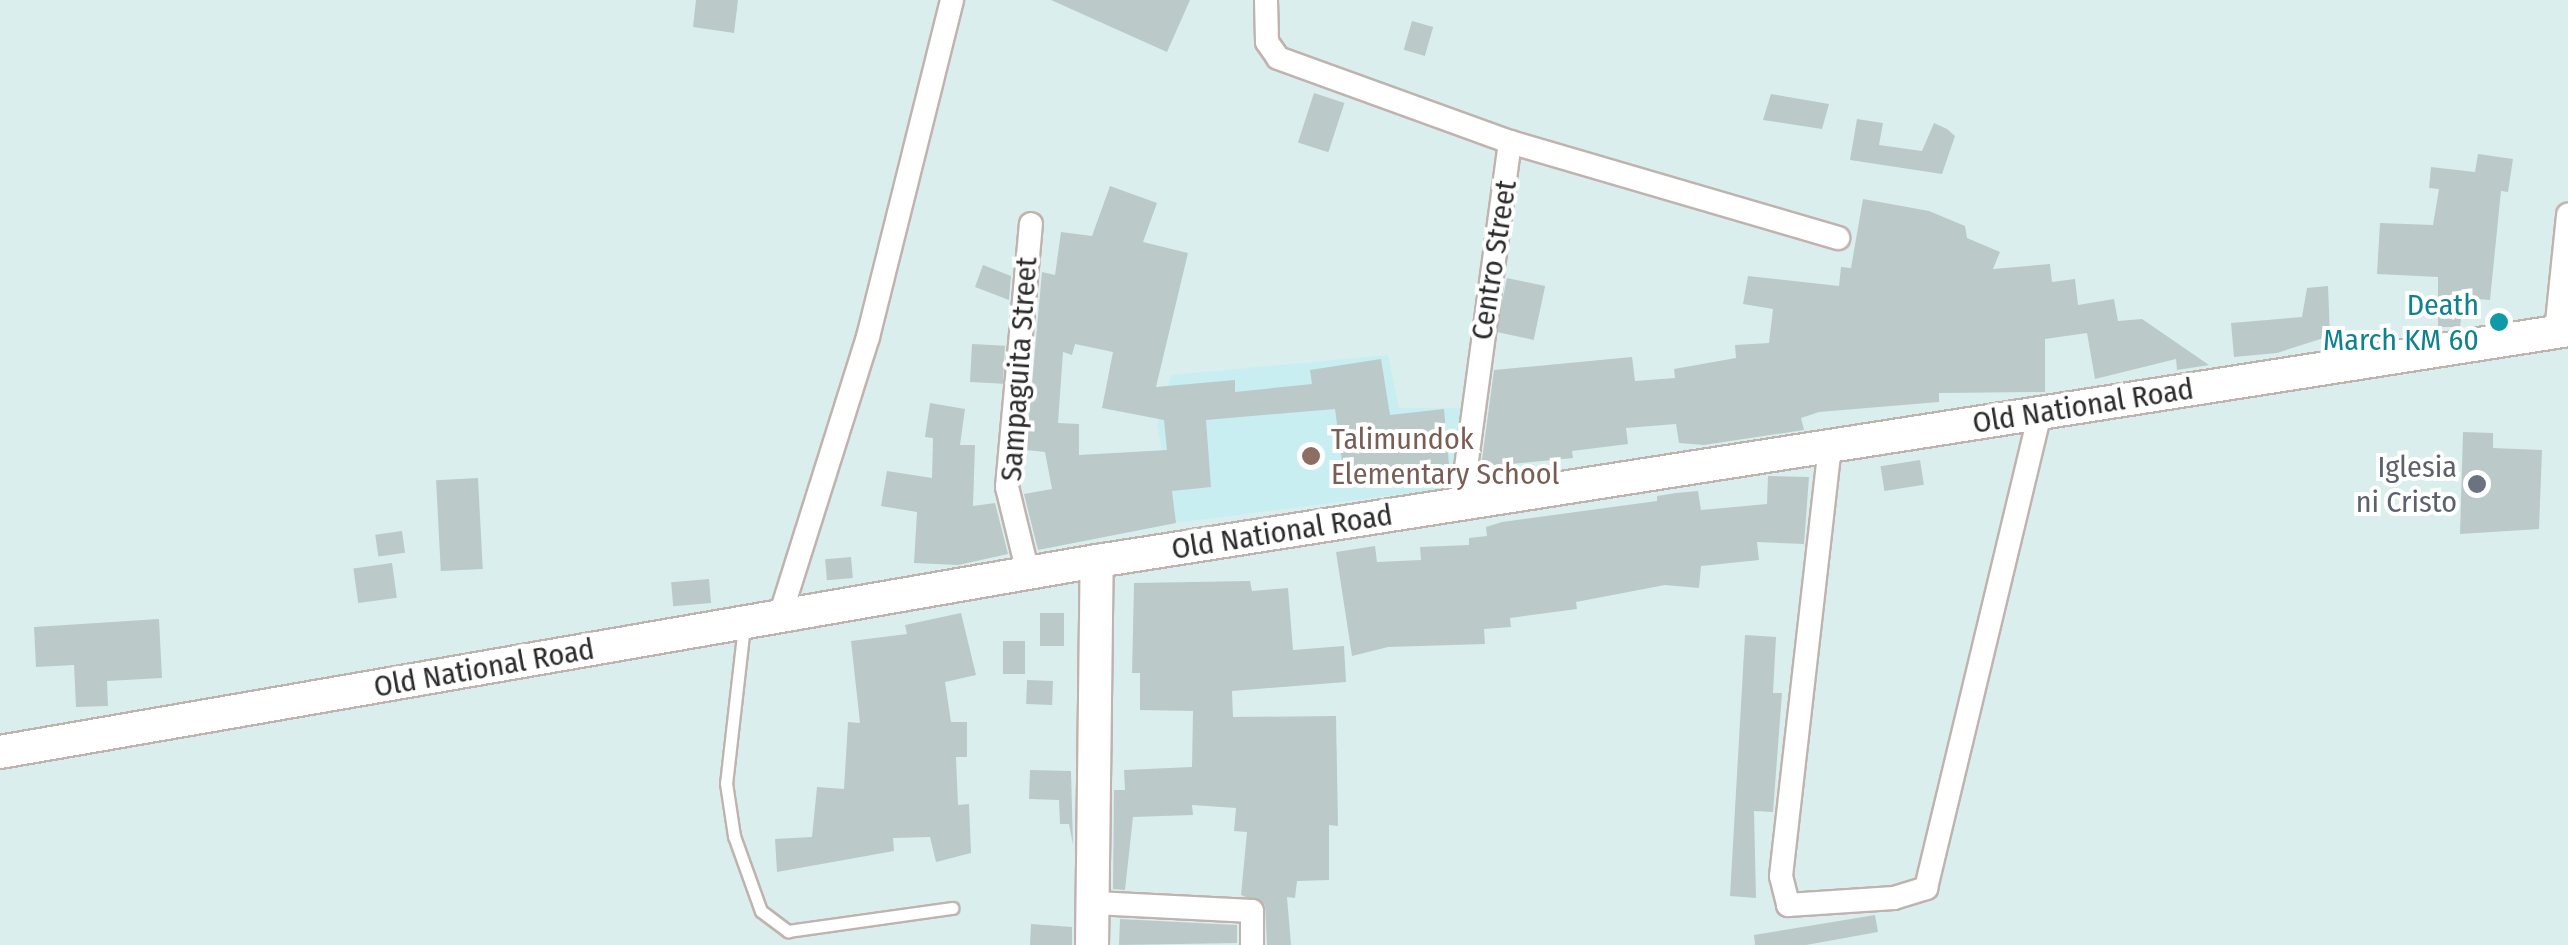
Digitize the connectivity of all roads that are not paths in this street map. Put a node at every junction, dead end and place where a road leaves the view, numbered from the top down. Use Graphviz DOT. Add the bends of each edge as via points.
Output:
graph roads {
  1 [pos="952,0"];
  2 [pos="1266,0"];
  3 [pos="1510,142"];
  4 [pos="2568,214"];
  5 [pos="1031,224"];
  6 [pos="1838,238"];
  7 [pos="2562,331"];
  8 [pos="2040,413"];
  9 [pos="1830,446"];
  10 [pos="1461,504"];
  11 [pos="1097,561"];
  12 [pos="1028,573"];
  13 [pos="780,616"];
  14 [pos="745,622"];
  15 [pos="0,752"];
  16 [pos="1095,903"];
  17 [pos="952,908"];
  18 [pos="1092,945"];
  19 [pos="1252,945"];
  1 -- 13 [label="street" via="868,336"];
  2 -- 3 [label="street, Centro Street" via="1267,42 1278,58"];
  3 -- 6 [label="street"];
  3 -- 10 [label="street, Centro Street"];
  4 -- 7 [label="street"];
  5 -- 12 [label="street, Sampaguita Street" via="1006,487"];
  7 -- 8 [label="main road, Old National Road"];
  8 -- 9 [label="main road, Old National Road"];
  8 -- 9 [label="street" via="1926,888 1894,898 1788,904 1781,876"];
  9 -- 10 [label="main road, Old National Road"];
  10 -- 11 [label="main road, Old National Road"];
  11 -- 12 [label="main road, Old National Road"];
  11 -- 16 [label="main road"];
  12 -- 13 [label="main road, Old National Road"];
  13 -- 14 [label="main road, Old National Road"];
  14 -- 15 [label="main road, Old National Road"];
  14 -- 17 [label="lane" via="726,783 734,836 761,912 788,931"];
  16 -- 18 [label="main road"];
  16 -- 19 [label="street" via="1252,911"];
}
